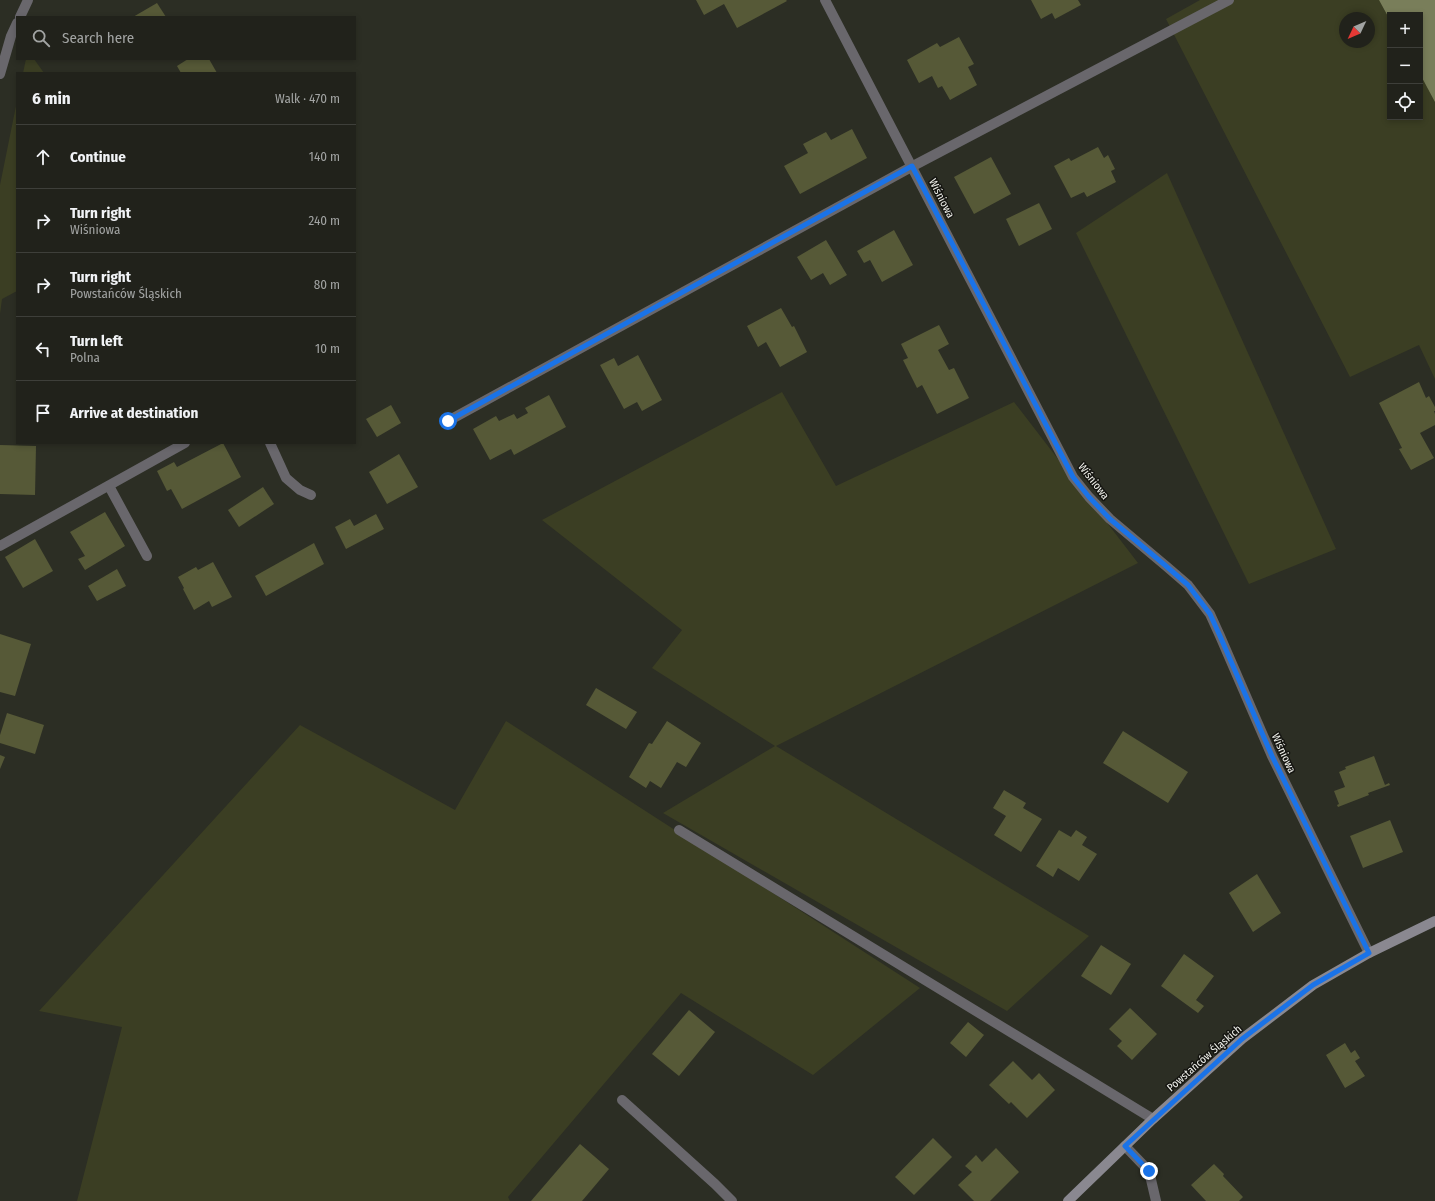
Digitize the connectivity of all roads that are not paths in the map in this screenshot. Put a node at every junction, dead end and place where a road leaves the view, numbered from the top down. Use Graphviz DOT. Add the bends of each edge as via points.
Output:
graph roads {
  1 [pos="28,0"];
  2 [pos="825,0"];
  3 [pos="1229,0"];
  4 [pos="20,16"];
  5 [pos="16,25"];
  6 [pos="11,36"];
  7 [pos="0,40"];
  8 [pos="0,74"];
  9 [pos="912,166"];
  10 [pos="448,421"];
  11 [pos="183,444"];
  12 [pos="270,444"];
  13 [pos="109,486"];
  14 [pos="311,494"];
  15 [pos="0,546"];
  16 [pos="146,556"];
  17 [pos="679,830"];
  18 [pos="1435,921"];
  19 [pos="1369,953"];
  20 [pos="622,1100"];
  21 [pos="1153,1119"];
  22 [pos="1125,1146"];
  23 [pos="732,1201"];
  24 [pos="1068,1201"];
  25 [pos="1156,1201"];
  1 -- 4 [label="street"];
  2 -- 9 [label="street, Wiśniowa"];
  3 -- 9 [label="street"];
  5 -- 6 [label="street"];
  6 -- 7 [label="street"];
  6 -- 8 [label="street"];
  9 -- 10 [label="street"];
  9 -- 19 [label="street, Wiśniowa" via="1073,477 1110,519 1188,585 1210,614 1272,756"];
  11 -- 13 [label="street"];
  12 -- 14 [label="street" via="286,478 300,490"];
  13 -- 15 [label="street"];
  13 -- 16 [label="street"];
  17 -- 21 [label="street"];
  18 -- 19 [label="street, Powstańców Śląskich"];
  19 -- 21 [label="street, Powstańców Śląskich" via="1313,985 1242,1039"];
  20 -- 23 [label="street"];
  21 -- 22 [label="street, Powstańców Śląskich"];
  22 -- 24 [label="street, Powstańców Śląskich"];
  22 -- 25 [label="street" via="1149,1171"];
}
